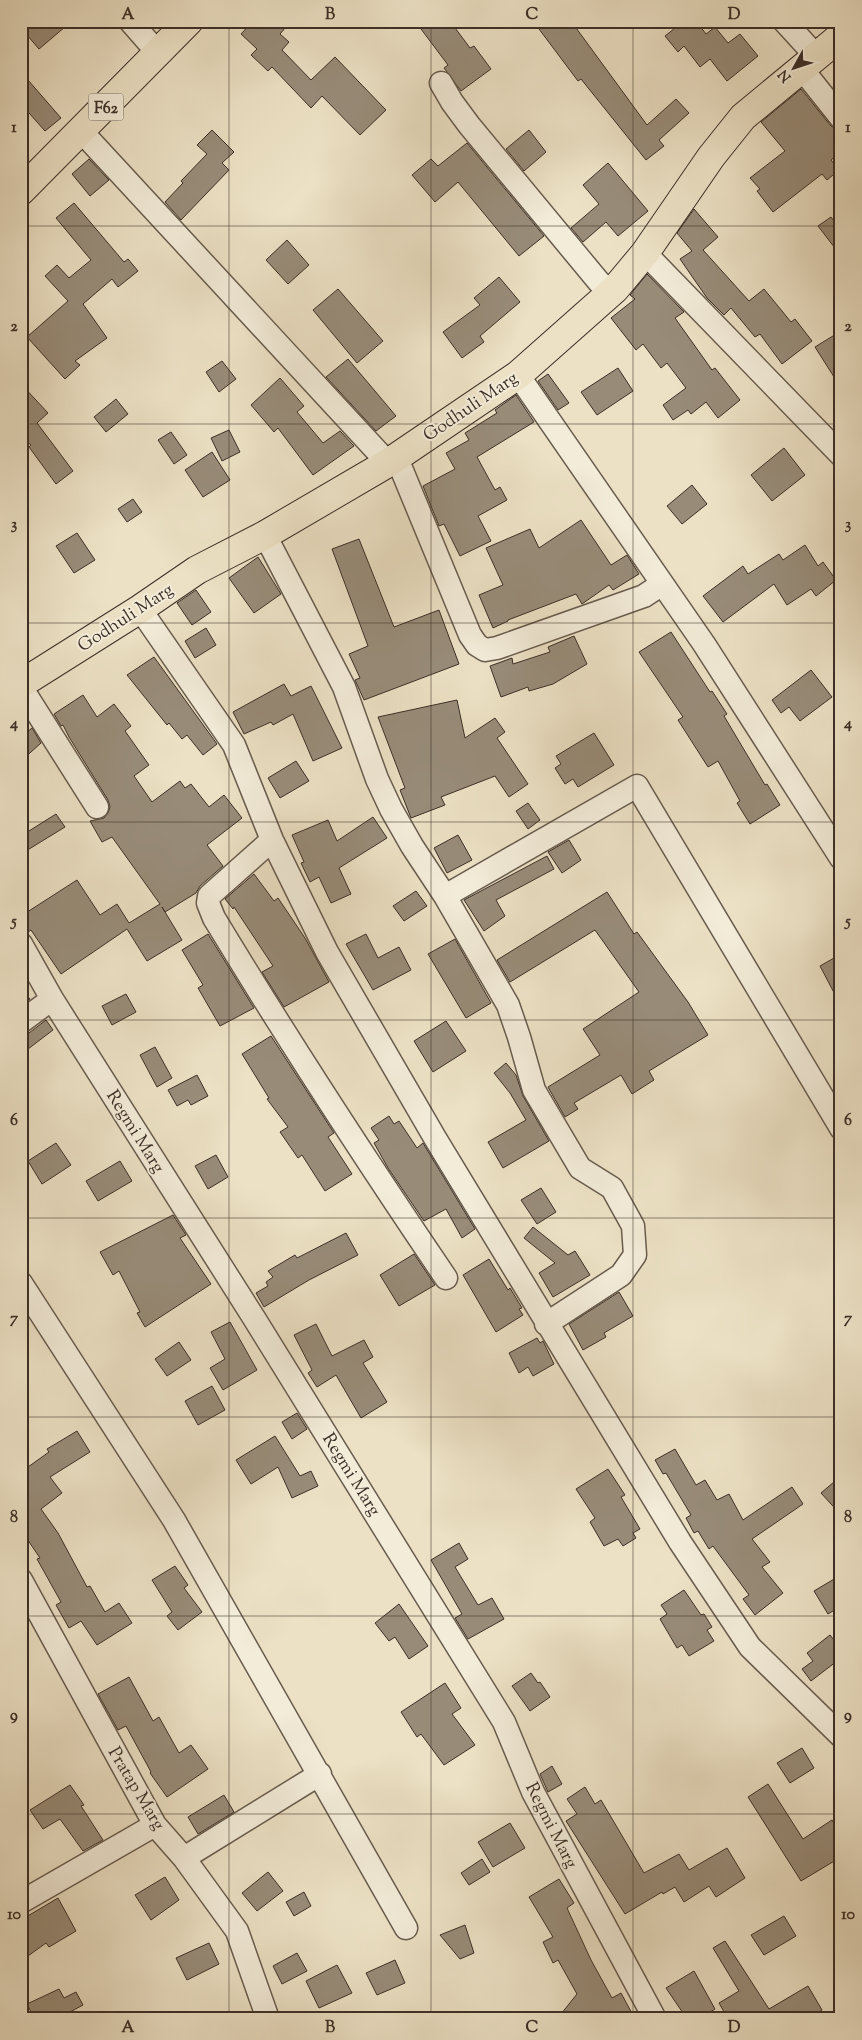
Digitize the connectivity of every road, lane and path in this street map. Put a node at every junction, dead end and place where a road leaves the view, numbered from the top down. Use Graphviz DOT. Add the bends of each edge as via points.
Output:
graph roads {
  1 [pos="130,21"];
  2 [pos="170,21"];
  3 [pos="189,21"];
  4 [pos="784,21"];
  5 [pos="841,36"];
  6 [pos="153,49"];
  7 [pos="809,63"];
  8 [pos="441,83"];
  9 [pos="841,118"];
  10 [pos="82,132"];
  11 [pos="21,178"];
  12 [pos="21,191"];
  13 [pos="646,253"];
  14 [pos="612,292"];
  15 [pos="518,375"];
  16 [pos="841,456"];
  17 [pos="392,459"];
  18 [pos="265,535"];
  19 [pos="662,584"];
  20 [pos="140,609"];
  21 [pos="21,686"];
  22 [pos="97,807"];
  23 [pos="272,840"];
  24 [pos="841,858"];
  25 [pos="446,896"];
  26 [pos="21,944"];
  27 [pos="52,999"];
  28 [pos="21,1022"];
  29 [pos="841,1128"];
  30 [pos="446,1278"];
  31 [pos="21,1283"];
  32 [pos="546,1324"];
  33 [pos="21,1580"];
  34 [pos="841,1736"];
  35 [pos="320,1774"];
  36 [pos="156,1825"];
  37 [pos="184,1858"];
  38 [pos="21,1902"];
  39 [pos="406,1928"];
  40 [pos="268,2019"];
  41 [pos="654,2019"];
  1 -- 6 [label="street"];
  2 -- 6 [label="main road, F62"];
  3 -- 6 [label="main road, F62"];
  4 -- 7 [label="street"];
  5 -- 7 [label="main road, Godhuli Marg"];
  6 -- 10 [label="main road, F62"];
  6 -- 11 [label="main road, F62"];
  7 -- 9 [label="street"];
  7 -- 13 [label="main road, Godhuli Marg" via="743,117 711,157"];
  8 -- 14 [label="street" via="469,125 600,282"];
  10 -- 12 [label="main road, F62"];
  10 -- 17 [label="street"];
  13 -- 14 [label="main road, Godhuli Marg"];
  13 -- 16 [label="street"];
  14 -- 15 [label="main road, Godhuli Marg"];
  15 -- 17 [label="main road, Godhuli Marg"];
  15 -- 19 [label="street"];
  17 -- 18 [label="main road, Godhuli Marg"];
  17 -- 19 [label="street" via="470,635 485,650 644,596"];
  18 -- 20 [label="main road, Godhuli Marg" via="197,570"];
  18 -- 25 [label="street" via="344,687 391,809"];
  19 -- 24 [label="street"];
  20 -- 21 [label="main road, Godhuli Marg"];
  20 -- 23 [label="street" via="234,745"];
  21 -- 22 [label="street"];
  23 -- 30 [label="street" via="209,896 208,903 247,972 366,1160"];
  23 -- 32 [label="street" via="327,952"];
  25 -- 29 [label="street" via="637,786"];
  25 -- 32 [label="street" via="508,1005 534,1090 562,1140 580,1168 612,1188 633,1226 635,1255 621,1275"];
  26 -- 27 [label="street, Regmi Marg"];
  27 -- 28 [label="street"];
  27 -- 41 [label="street, Regmi Marg" via="504,1722 533,1792"];
  31 -- 35 [label="street" via="174,1520"];
  32 -- 34 [label="street" via="680,1542 750,1647"];
  33 -- 36 [label="street, Pratap Marg"];
  35 -- 37 [label="street"];
  35 -- 39 [label="street"];
  36 -- 37 [label="street, Pratap Marg"];
  36 -- 38 [label="street"];
  37 -- 40 [label="street, Pratap Marg" via="237,1931"];
}
